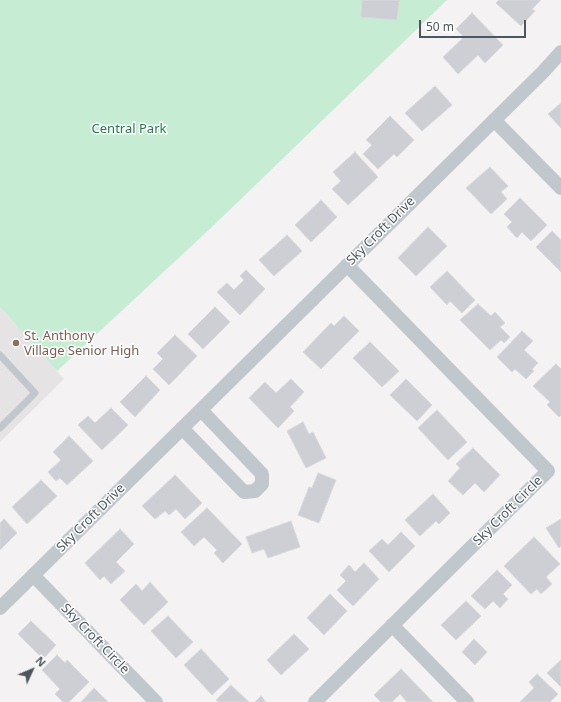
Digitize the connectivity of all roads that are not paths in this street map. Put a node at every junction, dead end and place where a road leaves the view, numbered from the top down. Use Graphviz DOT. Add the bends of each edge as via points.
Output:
graph roads {
  1 [pos="561,52"];
  2 [pos="494,120"];
  3 [pos="561,188"];
  4 [pos="347,265"];
  5 [pos="0,355"];
  6 [pos="201,410"];
  7 [pos="0,428"];
  8 [pos="182,428"];
  9 [pos="33,575"];
  10 [pos="0,608"];
  11 [pos="392,625"];
  12 [pos="156,702"];
  13 [pos="315,702"];
  14 [pos="467,702"];
  1 -- 2 [label="street, Sky Croft Drive"];
  2 -- 3 [label="street"];
  2 -- 4 [label="street, Sky Croft Drive"];
  4 -- 6 [label="street, Sky Croft Drive"];
  4 -- 11 [label="street, Sky Croft Circle" via="548,471"];
  5 -- 7 [label="lane" via="35,393"];
  6 -- 8 [label="street, Sky Croft Drive"];
  6 -- 8 [label="street" via="262,474 262,484 255,491 244,492"];
  8 -- 9 [label="street, Sky Croft Drive"];
  9 -- 10 [label="street, Sky Croft Drive"];
  9 -- 12 [label="street, Sky Croft Circle"];
  11 -- 13 [label="street, Sky Croft Circle"];
  11 -- 14 [label="street"];
}
